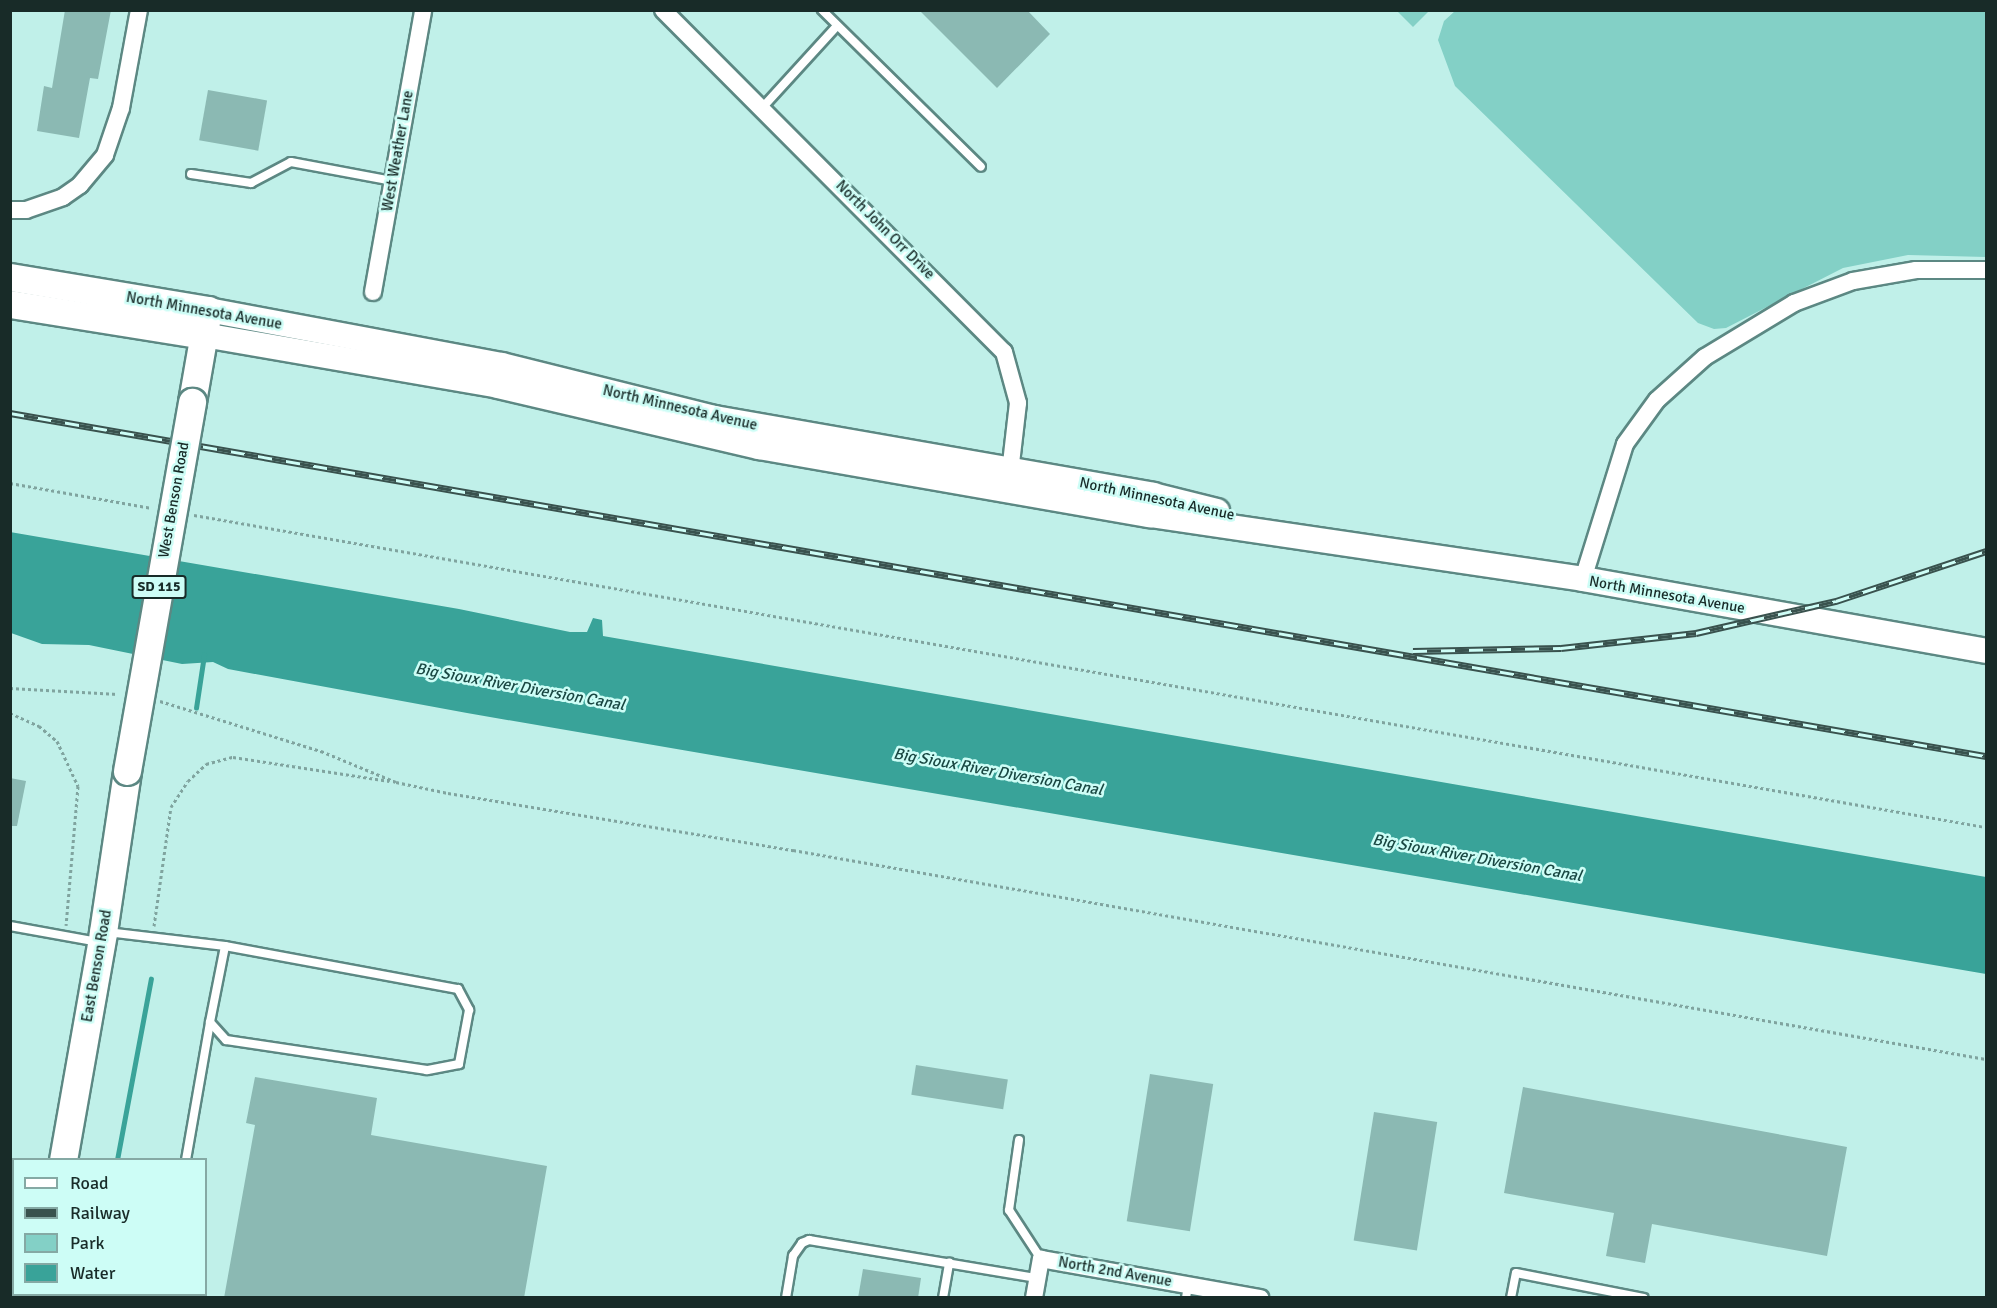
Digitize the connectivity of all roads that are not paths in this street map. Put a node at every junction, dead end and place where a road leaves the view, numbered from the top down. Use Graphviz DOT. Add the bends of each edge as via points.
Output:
graph roads {
  1 [pos="139,10"];
  2 [pos="423,10"];
  3 [pos="663,10"];
  4 [pos="822,10"];
  5 [pos="837,26"];
  6 [pos="762,108"];
  7 [pos="981,167"];
  8 [pos="191,174"];
  9 [pos="393,181"];
  10 [pos="10,210"];
  11 [pos="1986,270"];
  12 [pos="10,277"];
  13 [pos="373,292"];
  14 [pos="10,304"];
  15 [pos="206,323"];
  16 [pos="1009,480"];
  17 [pos="1583,579"];
  18 [pos="1986,651"];
  19 [pos="127,771"];
  20 [pos="10,927"];
  21 [pos="102,937"];
  22 [pos="225,946"];
  23 [pos="210,1022"];
  24 [pos="1019,1140"];
  25 [pos="63,1158"];
  26 [pos="186,1158"];
  27 [pos="1041,1258"];
  28 [pos="949,1263"];
  29 [pos="1038,1278"];
  30 [pos="1187,1291"];
  31 [pos="786,1298"];
  32 [pos="943,1298"];
  33 [pos="1034,1298"];
  34 [pos="1261,1298"];
  35 [pos="1511,1298"];
  36 [pos="1644,1298"];
  1 -- 10 [label="street" via="121,108 105,155 80,185 63,197 26,210"];
  2 -- 9 [label="street, West Weather Lane"];
  3 -- 6 [label="street, North John Orr Drive"];
  4 -- 5 [label="lane"];
  5 -- 6 [label="lane"];
  5 -- 7 [label="lane"];
  6 -- 16 [label="street, North John Orr Drive" via="1004,352 1018,403"];
  8 -- 9 [label="lane" via="251,183 291,162"];
  9 -- 13 [label="street, West Weather Lane"];
  11 -- 17 [label="street" via="1916,270 1842,284 1762,320 1705,357 1657,400 1625,444"];
  12 -- 15 [label="main road, North Minnesota Avenue"];
  14 -- 15 [label="main road, North Minnesota Avenue"];
  15 -- 16 [label="main road, North Minnesota Avenue" via="711,437"];
  15 -- 19 [label="main road, West Benson Road / SD 115, bridge"];
  16 -- 17 [label="main road, North Minnesota Avenue" via="1348,543"];
  17 -- 18 [label="main road, North Minnesota Avenue"];
  19 -- 21 [label="main road, East Benson Road / SD 115"];
  20 -- 21 [label="lane" via="65,936"];
  21 -- 22 [label="lane"];
  21 -- 25 [label="main road, East Benson Road / SD 115"];
  22 -- 23 [label="lane"];
  22 -- 23 [label="lane" via="458,989 469,1010 459,1064 428,1070 226,1040"];
  23 -- 26 [label="lane"];
  24 -- 27 [label="lane" via="1011,1174 1009,1210"];
  27 -- 29 [label="street"];
  27 -- 30 [label="street, North 2nd Avenue"];
  28 -- 29 [label="lane"];
  28 -- 31 [label="lane" via="809,1240 802,1243 794,1256"];
  28 -- 32 [label="lane"];
  29 -- 33 [label="street"];
  30 -- 34 [label="street, North 2nd Avenue"];
  35 -- 36 [label="lane" via="1516,1273"];
}
